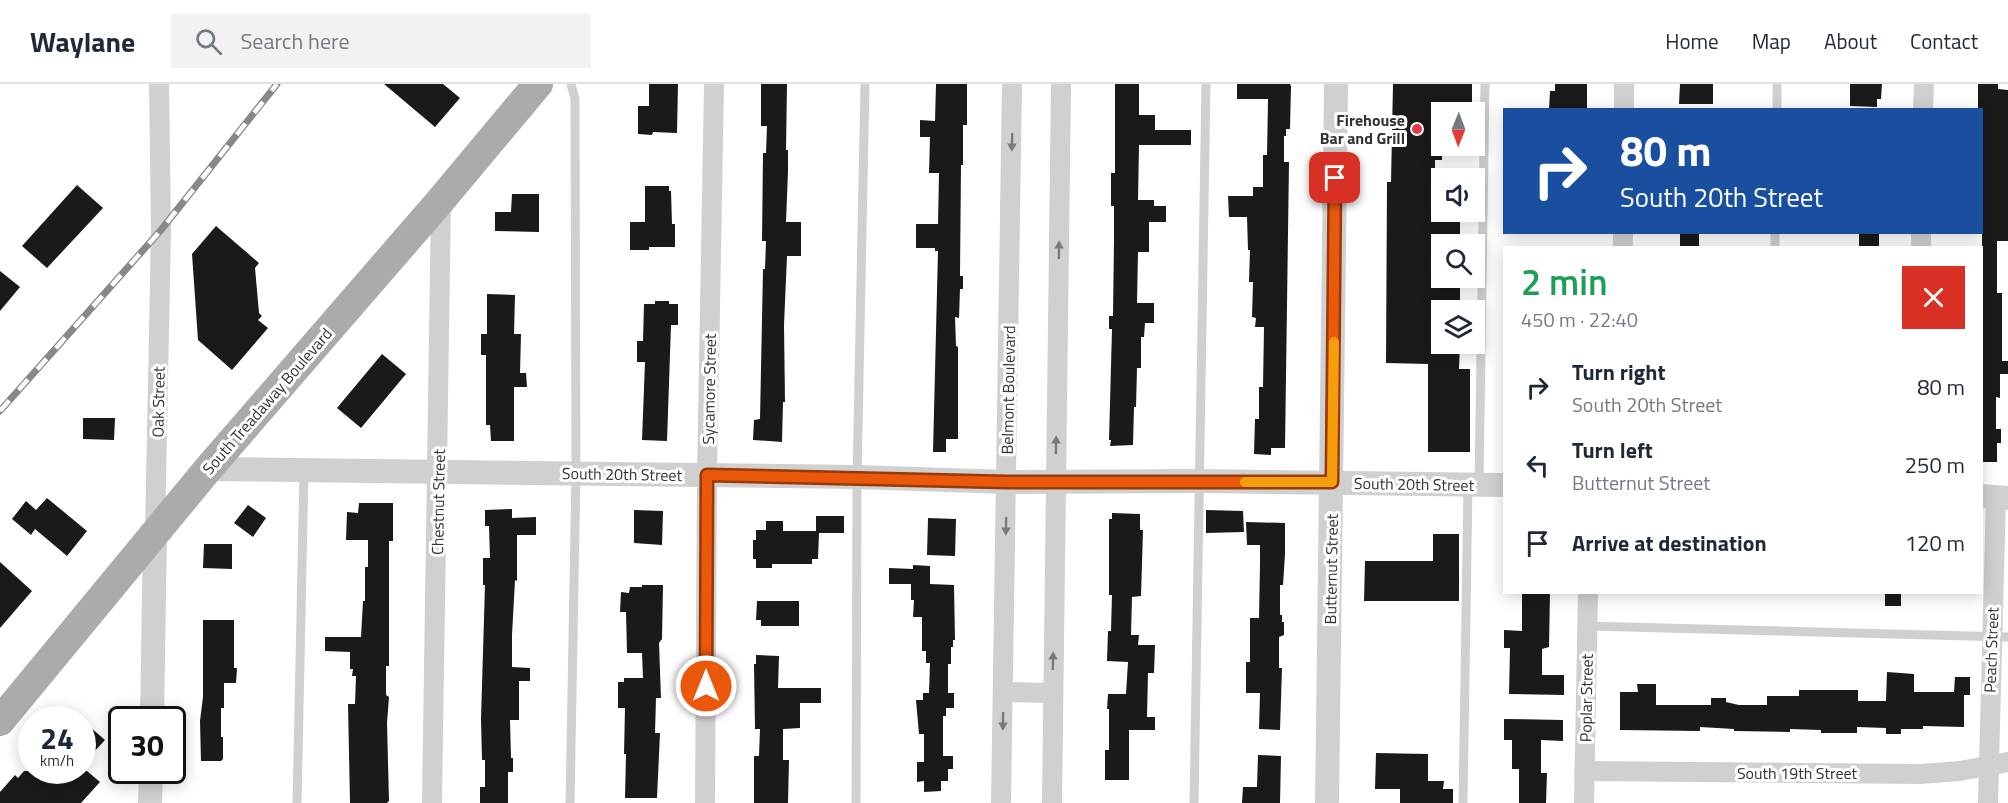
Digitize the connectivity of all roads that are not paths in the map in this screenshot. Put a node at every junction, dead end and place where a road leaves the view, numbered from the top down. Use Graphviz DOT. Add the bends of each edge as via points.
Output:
graph roads {
  1 [pos="159,84"];
  2 [pos="538,84"];
  3 [pos="571,84"];
  4 [pos="714,84"];
  5 [pos="865,84"];
  6 [pos="1012,84"];
  7 [pos="1062,84"];
  8 [pos="1206,84"];
  9 [pos="1336,84"];
  10 [pos="1485,84"];
  11 [pos="1624,84"];
  12 [pos="1777,84"];
  13 [pos="1924,84"];
  14 [pos="1624,108"];
  15 [pos="1777,108"];
  16 [pos="1923,108"];
  17 [pos="441,200"];
  18 [pos="208,469"];
  19 [pos="304,469"];
  20 [pos="438,471"];
  21 [pos="576,473"];
  22 [pos="707,475"];
  23 [pos="857,477"];
  24 [pos="1200,481"];
  25 [pos="1007,482"];
  26 [pos="1056,482"];
  27 [pos="1332,482"];
  28 [pos="1473,485"];
  29 [pos="1503,485"];
  30 [pos="1995,497"];
  31 [pos="155,532"];
  32 [pos="1588,594"];
  33 [pos="1588,626"];
  34 [pos="2000,637"];
  35 [pos="1003,692"];
  36 [pos="1053,693"];
  37 [pos="152,706"];
  38 [pos="0,721"];
  39 [pos="2008,762"];
  40 [pos="1988,765"];
  41 [pos="1584,771"];
  42 [pos="151,784"];
  43 [pos="150,803"];
  44 [pos="297,803"];
  45 [pos="432,803"];
  46 [pos="570,803"];
  47 [pos="705,803"];
  48 [pos="856,803"];
  49 [pos="1001,803"];
  50 [pos="1052,803"];
  51 [pos="1194,803"];
  52 [pos="1327,803"];
  53 [pos="1463,803"];
  54 [pos="1584,803"];
  55 [pos="1988,803"];
  1 -- 31 [label="street, Oak Street" via="161,230"];
  2 -- 17 [label="main road, South Treadaway Boulevard"];
  3 -- 21 [label="lane" via="575,99"];
  4 -- 22 [label="street, Sycamore Street"];
  5 -- 23 [label="lane"];
  6 -- 25 [label="street, Belmont Boulevard, one-way"];
  26 -- 7 [label="street, one-way"];
  8 -- 24 [label="lane"];
  9 -- 27 [label="street, Butternut Street"];
  10 -- 28 [label="lane"];
  11 -- 14 [label="street"];
  12 -- 15 [label="lane"];
  13 -- 16 [label="street"];
  17 -- 18 [label="main road, South Treadaway Boulevard"];
  17 -- 20 [label="street, Chestnut Street"];
  18 -- 19 [label="street, South 20th Street"];
  18 -- 31 [label="main road, South Treadaway Boulevard"];
  19 -- 20 [label="street, South 20th Street"];
  19 -- 44 [label="lane"];
  20 -- 21 [label="street, South 20th Street"];
  20 -- 45 [label="street, Chestnut Street"];
  21 -- 22 [label="street, South 20th Street"];
  21 -- 46 [label="lane"];
  22 -- 23 [label="street, South 20th Street"];
  22 -- 47 [label="street, Sycamore Street"];
  23 -- 25 [label="street, South 20th Street"];
  23 -- 48 [label="lane"];
  24 -- 26 [label="street, South 20th Street"];
  24 -- 27 [label="street, South 20th Street"];
  24 -- 51 [label="lane"];
  25 -- 26 [label="street, South 20th Street"];
  25 -- 35 [label="street, Belmont Boulevard, one-way"];
  36 -- 26 [label="street, one-way"];
  27 -- 28 [label="street, South 20th Street"];
  27 -- 52 [label="street, Butternut Street"];
  28 -- 29 [label="street, South 20th Street"];
  28 -- 53 [label="lane"];
  30 -- 34 [label="street, Peach Street"];
  31 -- 37 [label="street, Oak Street"];
  31 -- 38 [label="main road, South Treadaway Boulevard"];
  32 -- 33 [label="street, Poplar Street"];
  33 -- 34 [label="lane"];
  33 -- 41 [label="street, Poplar Street"];
  34 -- 40 [label="street, Peach Street"];
  35 -- 36 [label="street"];
  35 -- 49 [label="street, Belmont Boulevard, one-way"];
  36 -- 50 [label="street"];
  39 -- 40 [label="street, South 19th Street"];
  40 -- 41 [label="street, South 19th Street" via="1920,774"];
  40 -- 55 [label="street, Peach Street"];
  41 -- 54 [label="street, Poplar Street"];
  42 -- 43 [label="street"];
}
